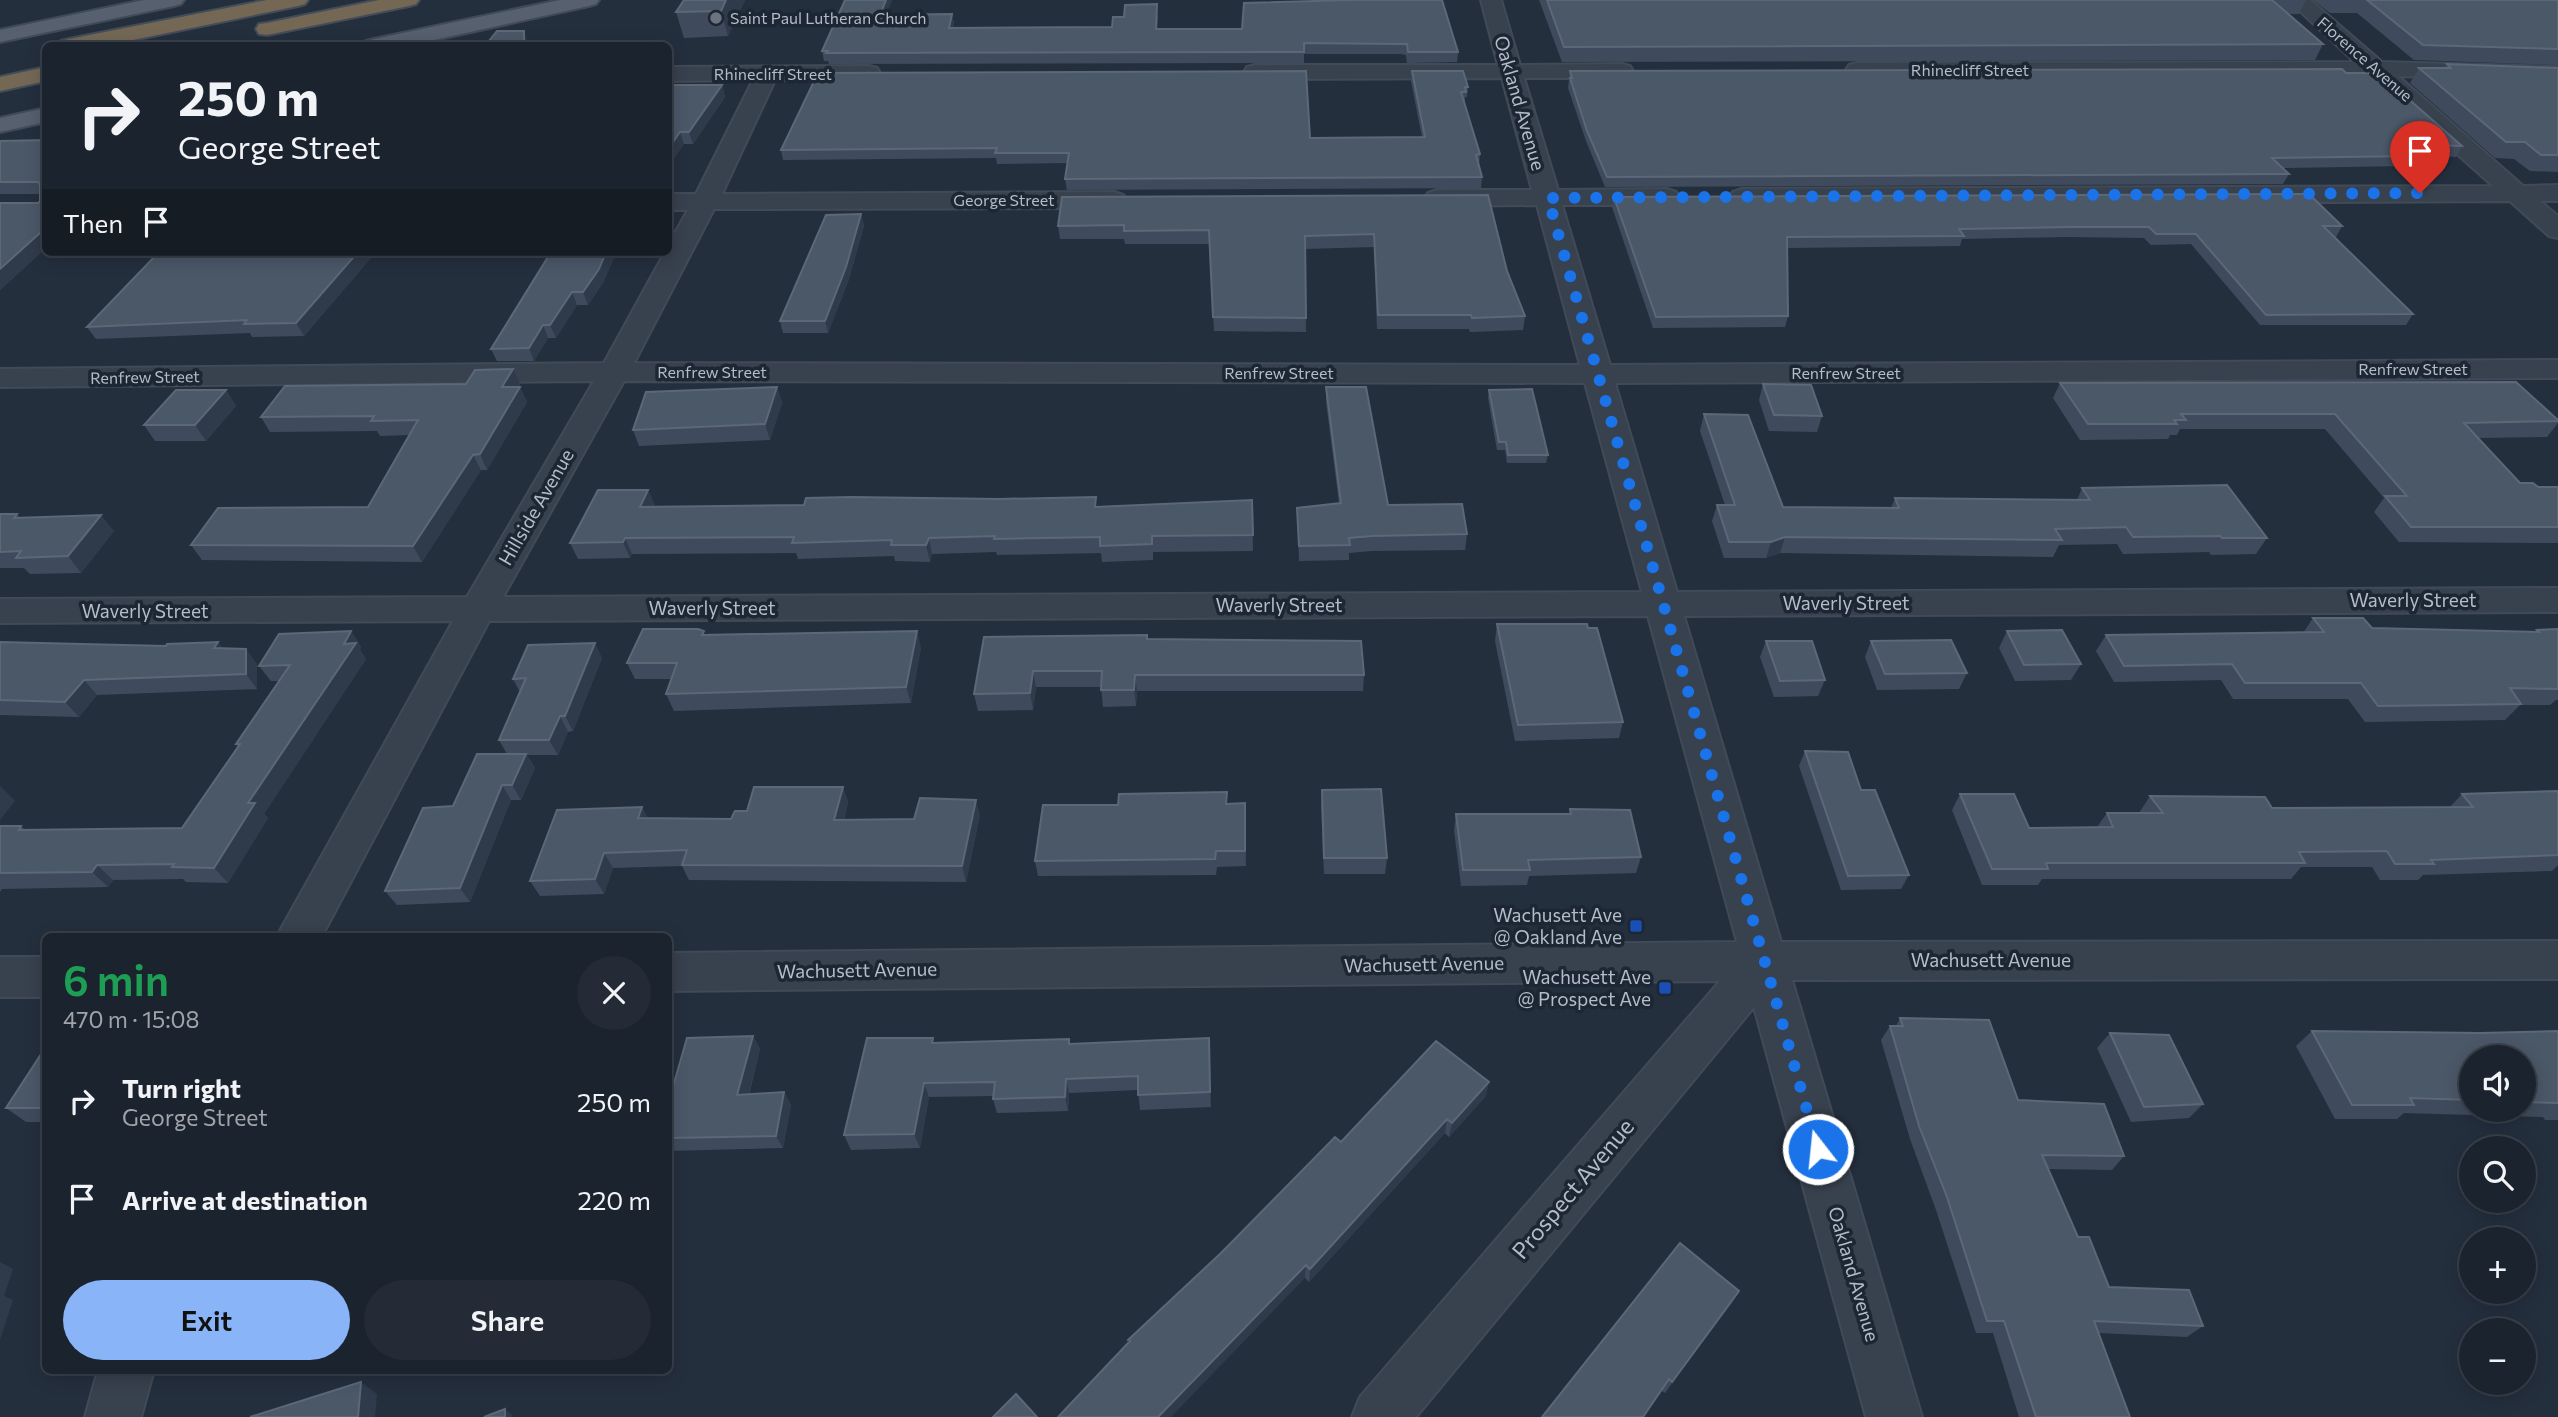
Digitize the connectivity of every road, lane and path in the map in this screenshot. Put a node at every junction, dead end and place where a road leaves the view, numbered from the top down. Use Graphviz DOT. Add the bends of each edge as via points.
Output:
graph roads {
  1 [pos="174,0"];
  2 [pos="298,0"];
  3 [pos="409,0"];
  4 [pos="589,0"];
  5 [pos="1491,0"];
  6 [pos="2298,0"];
  7 [pos="252,32"];
  8 [pos="0,36"];
  9 [pos="89,42"];
  10 [pos="393,42"];
  11 [pos="2375,69"];
  12 [pos="1833,70"];
  13 [pos="1511,71"];
  14 [pos="1637,71"];
  15 [pos="1237,72"];
  16 [pos="893,73"];
  17 [pos="672,74"];
  18 [pos="767,74"];
  19 [pos="2558,74"];
  20 [pos="42,75"];
  21 [pos="0,84"];
  22 [pos="42,116"];
  23 [pos="0,125"];
  24 [pos="2516,193"];
  25 [pos="2558,193"];
  26 [pos="1686,197"];
  27 [pos="1714,197"];
  28 [pos="1410,198"];
  29 [pos="1548,198"];
  30 [pos="1133,200"];
  31 [pos="672,202"];
  32 [pos="705,202"];
  33 [pos="2558,230"];
  34 [pos="2558,369"];
  35 [pos="614,372"];
  36 [pos="1598,374"];
  37 [pos="0,378"];
  38 [pos="2558,600"];
  39 [pos="1663,604"];
  40 [pos="478,609"];
  41 [pos="0,611"];
  42 [pos="301,933"];
  43 [pos="2558,960"];
  44 [pos="1765,961"];
  45 [pos="672,972"];
  46 [pos="0,977"];
  47 [pos="42,977"];
  48 [pos="125,1374"];
  49 [pos="113,1417"];
  50 [pos="1380,1417"];
  51 [pos="1895,1417"];
  1 -- 8 [label="main road"];
  2 -- 9 [label="highway"];
  3 -- 7 [label="highway"];
  4 -- 10 [label="main road"];
  5 -- 13 [label="street, Oakland Avenue"];
  6 -- 11 [label="street, Florence Avenue"];
  11 -- 12 [label="street, Rhinecliff Street"];
  11 -- 19 [label="street, Rhinecliff Street"];
  11 -- 24 [label="street, Florence Avenue"];
  13 -- 14 [label="street"];
  13 -- 15 [label="street"];
  13 -- 29 [label="street, Oakland Avenue"];
  16 -- 18 [label="street, Rhinecliff Street"];
  17 -- 18 [label="street, Rhinecliff Street"];
  18 -- 32 [label="street, Hillside Avenue"];
  20 -- 21 [label="highway"];
  22 -- 23 [label="main road"];
  24 -- 25 [label="street"];
  24 -- 27 [label="street"];
  24 -- 33 [label="street, Florence Avenue"];
  26 -- 29 [label="street"];
  28 -- 29 [label="street"];
  29 -- 36 [label="street, Oakland Avenue"];
  30 -- 32 [label="street, George Street"];
  31 -- 32 [label="street, George Street"];
  32 -- 35 [label="street, Hillside Avenue"];
  34 -- 36 [label="street, Renfrew Street"];
  35 -- 36 [label="street, Renfrew Street"];
  35 -- 37 [label="street, Renfrew Street"];
  35 -- 40 [label="street, Hillside Avenue"];
  36 -- 39 [label="street, Oakland Avenue"];
  38 -- 39 [label="street, Waverly Street"];
  39 -- 40 [label="street, Waverly Street"];
  39 -- 44 [label="street, Oakland Avenue"];
  40 -- 41 [label="street, Waverly Street"];
  40 -- 42 [label="street, Hillside Avenue"];
  43 -- 44 [label="street, Wachusett Avenue"];
  44 -- 45 [label="street, Wachusett Avenue"];
  44 -- 50 [label="street, Prospect Avenue"];
  44 -- 51 [label="street, Oakland Avenue"];
  46 -- 47 [label="street"];
  48 -- 49 [label="street"];
}
